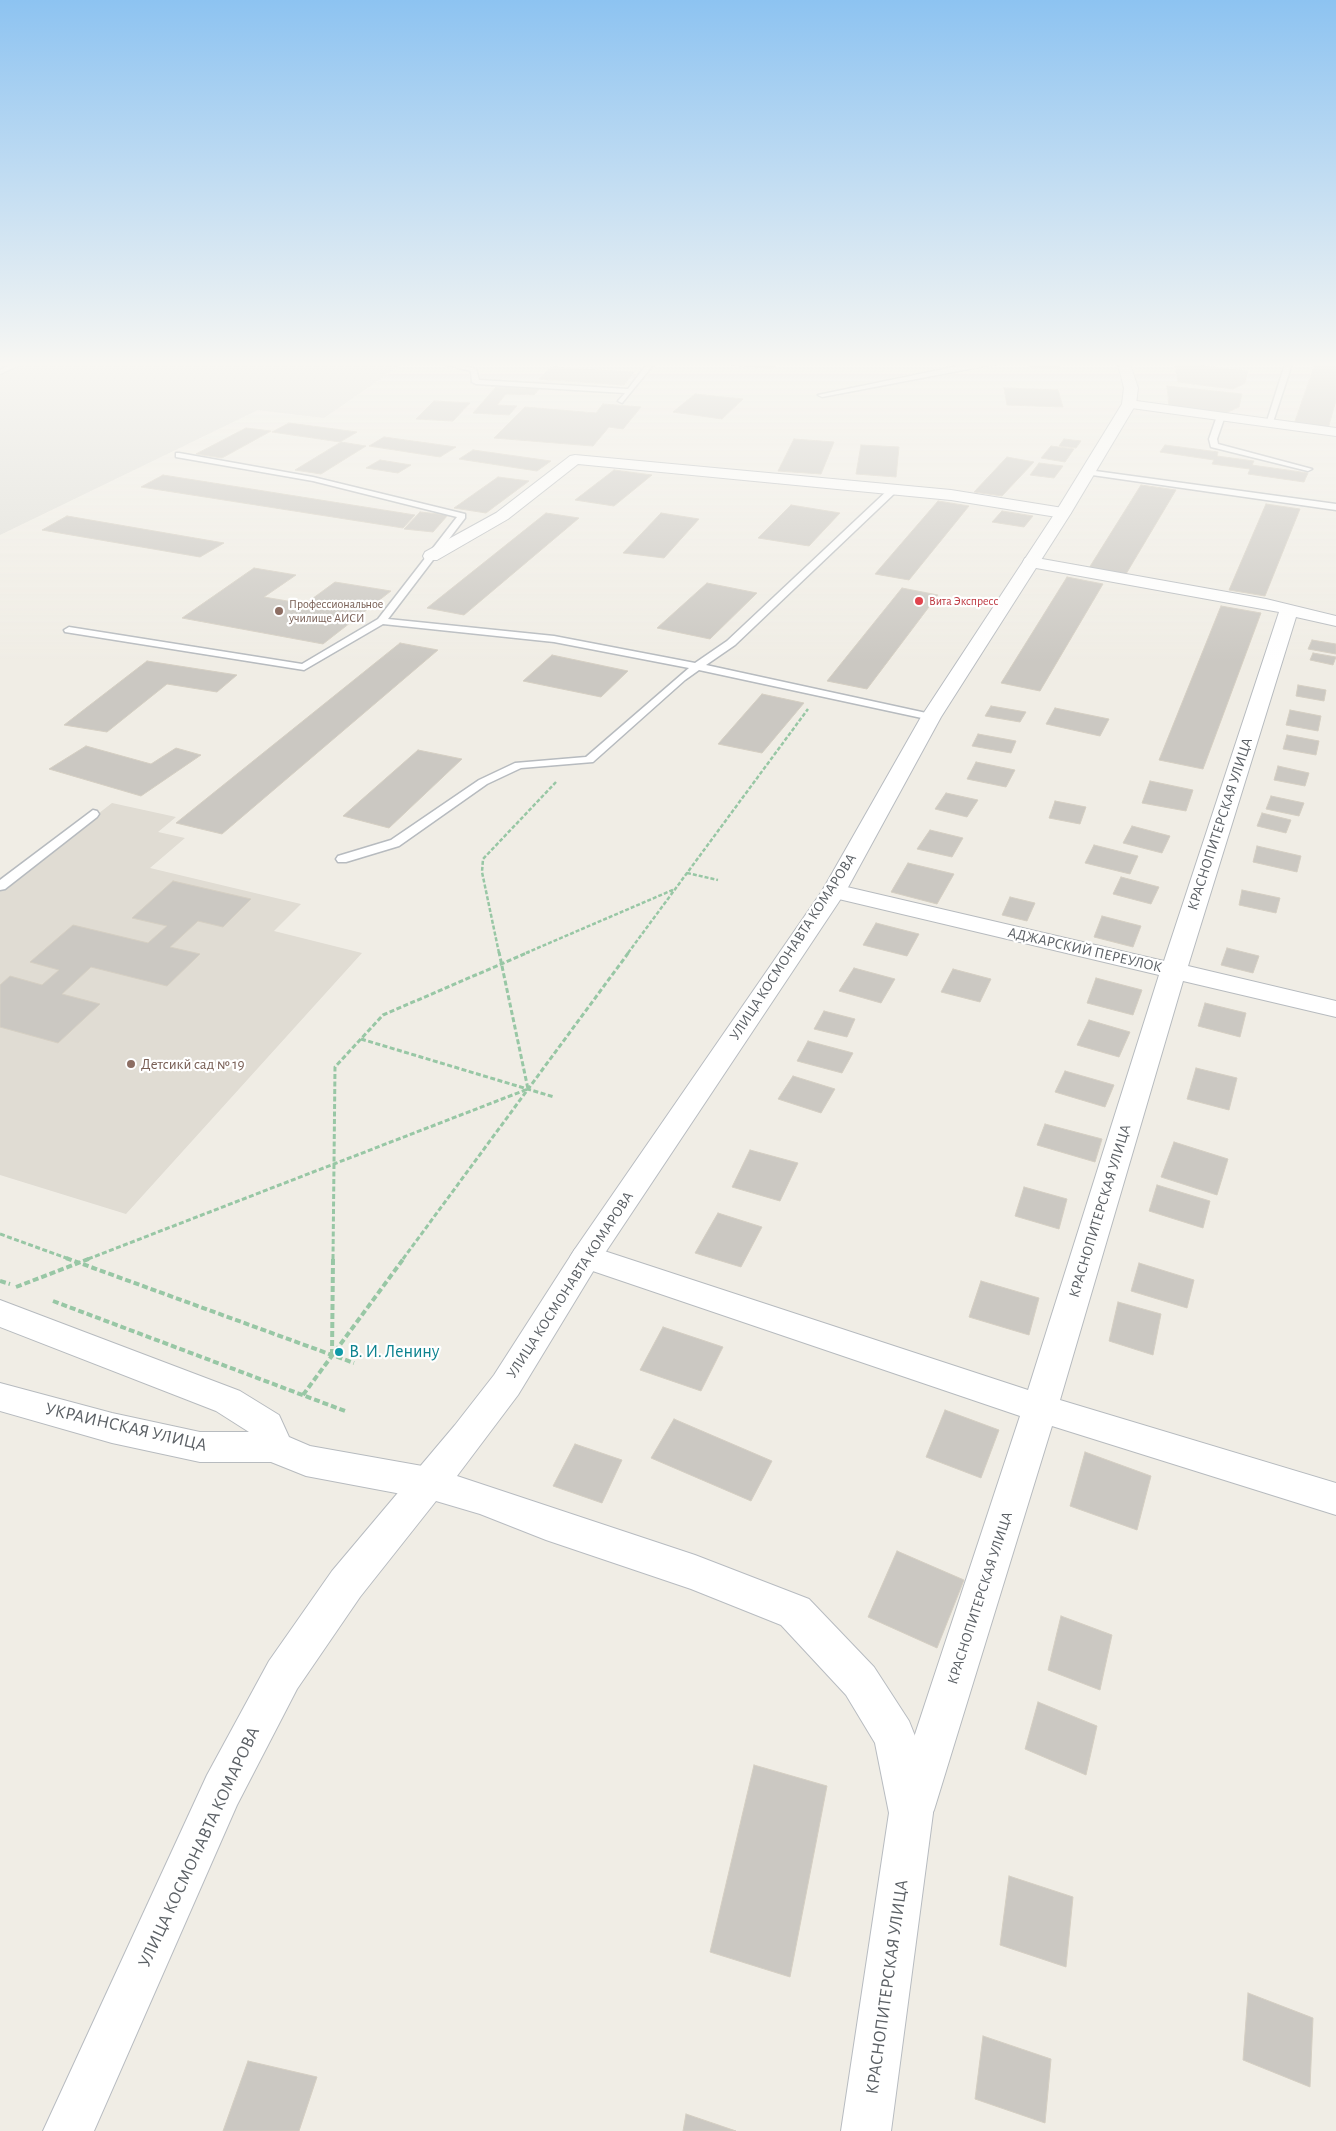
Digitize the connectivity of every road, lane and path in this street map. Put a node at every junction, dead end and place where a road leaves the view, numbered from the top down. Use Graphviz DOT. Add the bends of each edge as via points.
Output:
graph roads {
  1 [pos="226,463"];
  2 [pos="569,463"];
  3 [pos="621,463"];
  4 [pos="1093,463"];
  5 [pos="1286,463"];
  6 [pos="1308,469"];
  7 [pos="1088,472"];
  8 [pos="893,490"];
  9 [pos="1336,507"];
  10 [pos="1063,513"];
  11 [pos="431,556"];
  12 [pos="1031,562"];
  13 [pos="1289,609"];
  14 [pos="381,621"];
  15 [pos="1336,621"];
  16 [pos="69,630"];
  17 [pos="698,667"];
  18 [pos="819,693"];
  19 [pos="931,717"];
  20 [pos="576,761"];
  21 [pos="93,814"];
  22 [pos="342,859"];
  23 [pos="687,872"];
  24 [pos="718,880"];
  25 [pos="0,886"];
  26 [pos="676,889"];
  27 [pos="834,890"];
  28 [pos="501,964"];
  29 [pos="1173,972"];
  30 [pos="1336,1009"];
  31 [pos="361,1039"];
  32 [pos="528,1089"];
  33 [pos="554,1098"];
  34 [pos="334,1164"];
  35 [pos="0,1234"];
  36 [pos="586,1257"];
  37 [pos="79,1262"];
  38 [pos="0,1281"];
  39 [pos="25,1290"];
  40 [pos="44,1297"];
  41 [pos="8,1300"];
  42 [pos="332,1355"];
  43 [pos="354,1363"];
  44 [pos="303,1394"];
  45 [pos="0,1397"];
  46 [pos="1040,1408"];
  47 [pos="345,1411"];
  48 [pos="274,1447"];
  49 [pos="428,1483"];
  50 [pos="1336,1500"];
  51 [pos="911,1813"];
  52 [pos="68,2131"];
  53 [pos="866,2131"];
  1 -- 11 [label="lane" via="313,479 462,516"];
  2 -- 11 [label="street" via="502,516"];
  3 -- 8 [label="street"];
  4 -- 7 [label="street, УЛИЦА КОСМОНАВТА КОМАРОВА"];
  5 -- 6 [label="lane"];
  7 -- 9 [label="lane"];
  7 -- 10 [label="street, УЛИЦА КОСМОНАВТА КОМАРОВА"];
  8 -- 10 [label="street" via="951,495"];
  8 -- 17 [label="lane" via="732,644"];
  10 -- 12 [label="street, УЛИЦА КОСМОНАВТА КОМАРОВА"];
  11 -- 14 [label="lane"];
  12 -- 13 [label="street"];
  12 -- 19 [label="street, УЛИЦА КОСМОНАВТА КОМАРОВА"];
  13 -- 15 [label="street"];
  13 -- 29 [label="street, КРАСНОПИТЕРСКАЯ УЛИЦА"];
  14 -- 16 [label="lane" via="304,667"];
  14 -- 17 [label="lane" via="554,639 624,650"];
  17 -- 18 [label="lane"];
  17 -- 20 [label="lane" via="589,760"];
  18 -- 19 [label="lane"];
  18 -- 23 [label="path"];
  19 -- 27 [label="street, УЛИЦА КОСМОНАВТА КОМАРОВА"];
  20 -- 22 [label="lane" via="519,765 483,782 395,843"];
  20 -- 28 [label="path" via="483,859 482,872"];
  21 -- 25 [label="lane"];
  23 -- 24 [label="path"];
  23 -- 26 [label="path"];
  26 -- 28 [label="path"];
  26 -- 32 [label="path"];
  27 -- 29 [label="street, АДЖАРСКИЙ ПЕРЕУЛОК"];
  27 -- 36 [label="street, УЛИЦА КОСМОНАВТА КОМАРОВА"];
  28 -- 31 [label="path" via="383,1015"];
  28 -- 32 [label="path"];
  29 -- 30 [label="street, АДЖАРСКИЙ ПЕРЕУЛОК"];
  29 -- 46 [label="street, КРАСНОПИТЕРСКАЯ УЛИЦА"];
  31 -- 32 [label="path"];
  31 -- 34 [label="path" via="335,1067"];
  32 -- 33 [label="path"];
  32 -- 34 [label="path"];
  32 -- 42 [label="path"];
  34 -- 37 [label="path"];
  34 -- 42 [label="path"];
  35 -- 37 [label="path"];
  36 -- 46 [label="street"];
  36 -- 49 [label="street, УЛИЦА КОСМОНАВТА КОМАРОВА" via="506,1385"];
  37 -- 41 [label="path"];
  37 -- 42 [label="path"];
  38 -- 41 [label="path"];
  39 -- 41 [label="path"];
  40 -- 44 [label="path"];
  41 -- 48 [label="street" via="228,1401 267,1425"];
  42 -- 43 [label="path"];
  42 -- 44 [label="path"];
  44 -- 47 [label="path"];
  45 -- 48 [label="street, УКРАИНСКАЯ УЛИЦА" via="112,1428 200,1447"];
  46 -- 50 [label="street"];
  46 -- 51 [label="street, КРАСНОПИТЕРСКАЯ УЛИЦА"];
  48 -- 49 [label="street, УКРАИНСКАЯ УЛИЦА" via="306,1461"];
  49 -- 51 [label="street, КРАСНОПИТЕРСКАЯ УЛИЦА" via="695,1573 794,1612 860,1681 894,1736"];
  49 -- 52 [label="street, УЛИЦА КОСМОНАВТА КОМАРОВА" via="346,1584 283,1675 222,1790"];
  51 -- 53 [label="street, КРАСНОПИТЕРСКАЯ УЛИЦА"];
}
